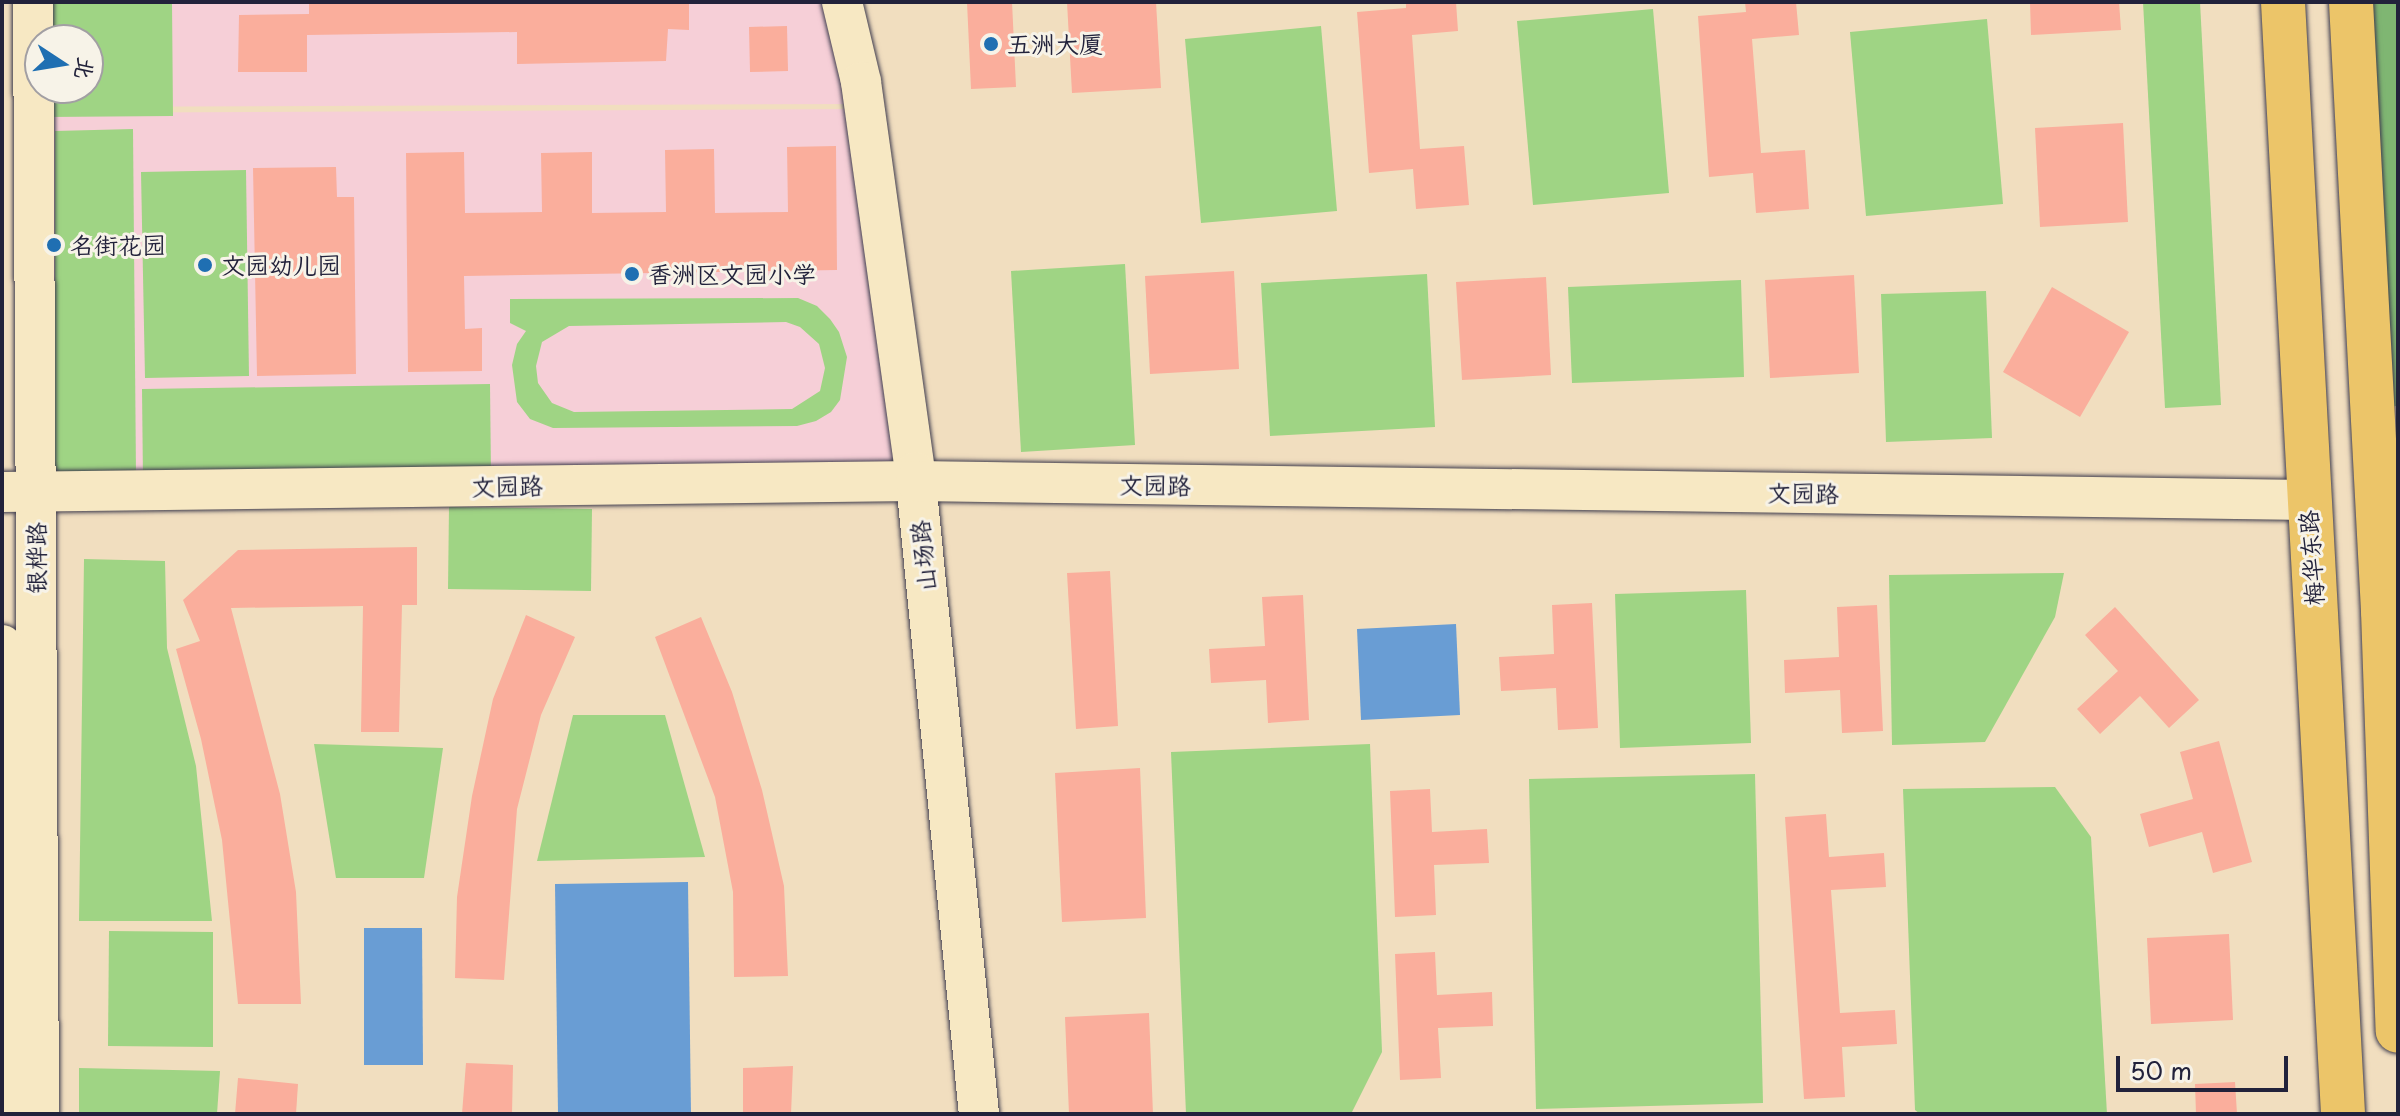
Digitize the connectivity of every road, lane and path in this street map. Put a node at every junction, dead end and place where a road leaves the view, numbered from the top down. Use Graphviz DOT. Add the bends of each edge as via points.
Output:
graph roads {
  1 [pos="33,2"];
  2 [pos="842,2"];
  3 [pos="2283,2"];
  4 [pos="2351,2"];
  5 [pos="916,481"];
  6 [pos="18,492"];
  7 [pos="2308,500"];
  8 [pos="2,645"];
  9 [pos="2398,1031"];
  10 [pos="4,1114"];
  11 [pos="39,1114"];
  12 [pos="979,1114"];
  13 [pos="2343,1114"];
  1 -- 6 [label="street, 银桦路"];
  2 -- 5 [label="street, 山场路" via="861,82"];
  3 -- 7 [label="main road, 梅华东路"];
  4 -- 9 [label="main road" via="2383,611"];
  5 -- 6 [label="street, 文园路"];
  5 -- 7 [label="street, 文园路"];
  5 -- 12 [label="street, 山场路"];
  6 -- 11 [label="street, 银桦路"];
  7 -- 13 [label="main road, 梅华东路"];
  8 -- 10 [label="street"];
}
